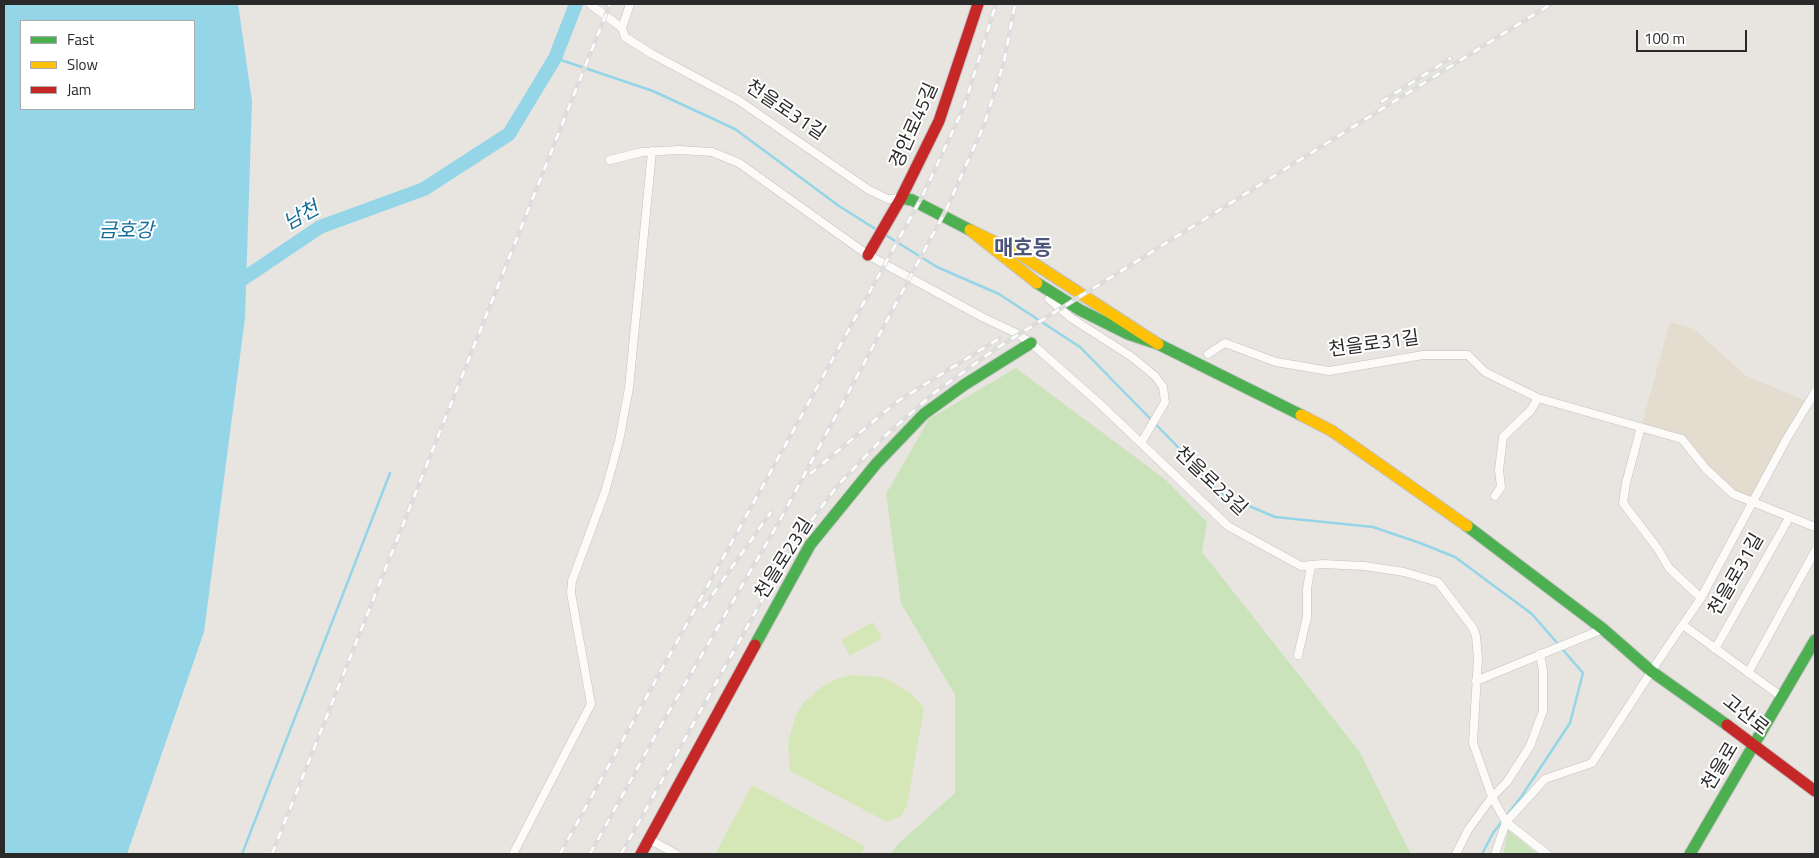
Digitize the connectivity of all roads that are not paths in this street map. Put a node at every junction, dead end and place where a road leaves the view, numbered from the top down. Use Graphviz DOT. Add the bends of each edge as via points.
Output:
graph roads {
  1 [pos="590,4"];
  2 [pos="630,4"];
  3 [pos="978,4"];
  4 [pos="622,28"];
  5 [pos="652,151"];
  6 [pos="610,160"];
  7 [pos="902,198"];
  8 [pos="970,230"];
  9 [pos="870,251"];
  10 [pos="1049,299"];
  11 [pos="1031,343"];
  12 [pos="1158,344"];
  13 [pos="1208,354"];
  14 [pos="1815,392"];
  15 [pos="1538,398"];
  16 [pos="1641,427"];
  17 [pos="1141,443"];
  18 [pos="1495,496"];
  19 [pos="1753,504"];
  20 [pos="1789,518"];
  21 [pos="1815,526"];
  22 [pos="1815,551"];
  23 [pos="1311,565"];
  24 [pos="1701,598"];
  25 [pos="1682,625"];
  26 [pos="1603,629"];
  27 [pos="1815,640"];
  28 [pos="1715,649"];
  29 [pos="1540,654"];
  30 [pos="1298,655"];
  31 [pos="1651,671"];
  32 [pos="1748,673"];
  33 [pos="1476,681"];
  34 [pos="1782,697"];
  35 [pos="1753,746"];
  36 [pos="1815,791"];
  37 [pos="1494,801"];
  38 [pos="1506,822"];
  39 [pos="649,840"];
  40 [pos="513,854"];
  41 [pos="641,854"];
  42 [pos="676,854"];
  43 [pos="1456,854"];
  44 [pos="1495,854"];
  45 [pos="1547,854"];
  46 [pos="1690,854"];
  1 -- 4 [label="street, 천을로31길"];
  2 -- 4 [label="street"];
  3 -- 7 [label="street, 경안로45길" via="939,121"];
  4 -- 7 [label="street, 천을로31길" via="625,37 738,100 870,190 888,199"];
  5 -- 6 [label="street, 천을로23길"];
  5 -- 9 [label="street, 천을로23길" via="712,152 738,163"];
  5 -- 40 [label="street" via="629,388 605,492 572,581 571,593 591,704"];
  7 -- 8 [label="street, 천을로31길"];
  7 -- 9 [label="street, 경안로45길"];
  8 -- 12 [label="street" via="1018,253"];
  8 -- 12 [label="street" via="1057,297 1111,326"];
  9 -- 11 [label="street, 천을로23길"];
  10 -- 17 [label="street" via="1071,318 1132,357 1163,387 1165,402"];
  11 -- 17 [label="street, 천을로23길"];
  11 -- 39 [label="street, 천을로23길" via="924,414 876,464 810,546"];
  12 -- 26 [label="street, 고산로" via="1332,431 1480,535"];
  13 -- 15 [label="street, 천을로31길" via="1225,343 1276,362 1329,371 1423,355 1468,355 1485,372"];
  14 -- 19 [label="street"];
  15 -- 16 [label="street, 천을로31길"];
  15 -- 18 [label="street" via="1532,410 1503,437 1499,470 1501,487"];
  16 -- 19 [label="street, 천을로31길" via="1682,440 1733,494"];
  16 -- 24 [label="street, 천을로31길" via="1623,503 1658,549 1668,568"];
  17 -- 23 [label="street, 천을로23길" via="1228,526 1301,566"];
  19 -- 20 [label="street, 천을로31길"];
  19 -- 24 [label="street"];
  20 -- 21 [label="street, 천을로31길"];
  20 -- 28 [label="street, 천을로31길"];
  22 -- 32 [label="street"];
  23 -- 30 [label="street" via="1307,617"];
  23 -- 33 [label="street, 천을로23길" via="1364,566 1404,572 1438,582 1473,628 1478,658"];
  24 -- 25 [label="street"];
  25 -- 28 [label="street"];
  25 -- 31 [label="street"];
  26 -- 29 [label="street"];
  26 -- 31 [label="street, 고산로"];
  27 -- 34 [label="street, 천을로"];
  28 -- 32 [label="street"];
  29 -- 33 [label="street"];
  29 -- 37 [label="street" via="1543,711 1530,746"];
  31 -- 35 [label="street, 고산로" via="1706,708"];
  31 -- 38 [label="street" via="1592,763 1545,780"];
  32 -- 34 [label="street"];
  33 -- 37 [label="street, 천을로23길" via="1474,743"];
  34 -- 35 [label="street, 천을로"];
  35 -- 36 [label="street, 고산로"];
  35 -- 46 [label="street, 천을로"];
  37 -- 38 [label="street, 천을로23길"];
  37 -- 43 [label="street" via="1468,830"];
  38 -- 44 [label="street"];
  38 -- 45 [label="street"];
  39 -- 41 [label="street, 천을로23길"];
  39 -- 42 [label="street"];
}
